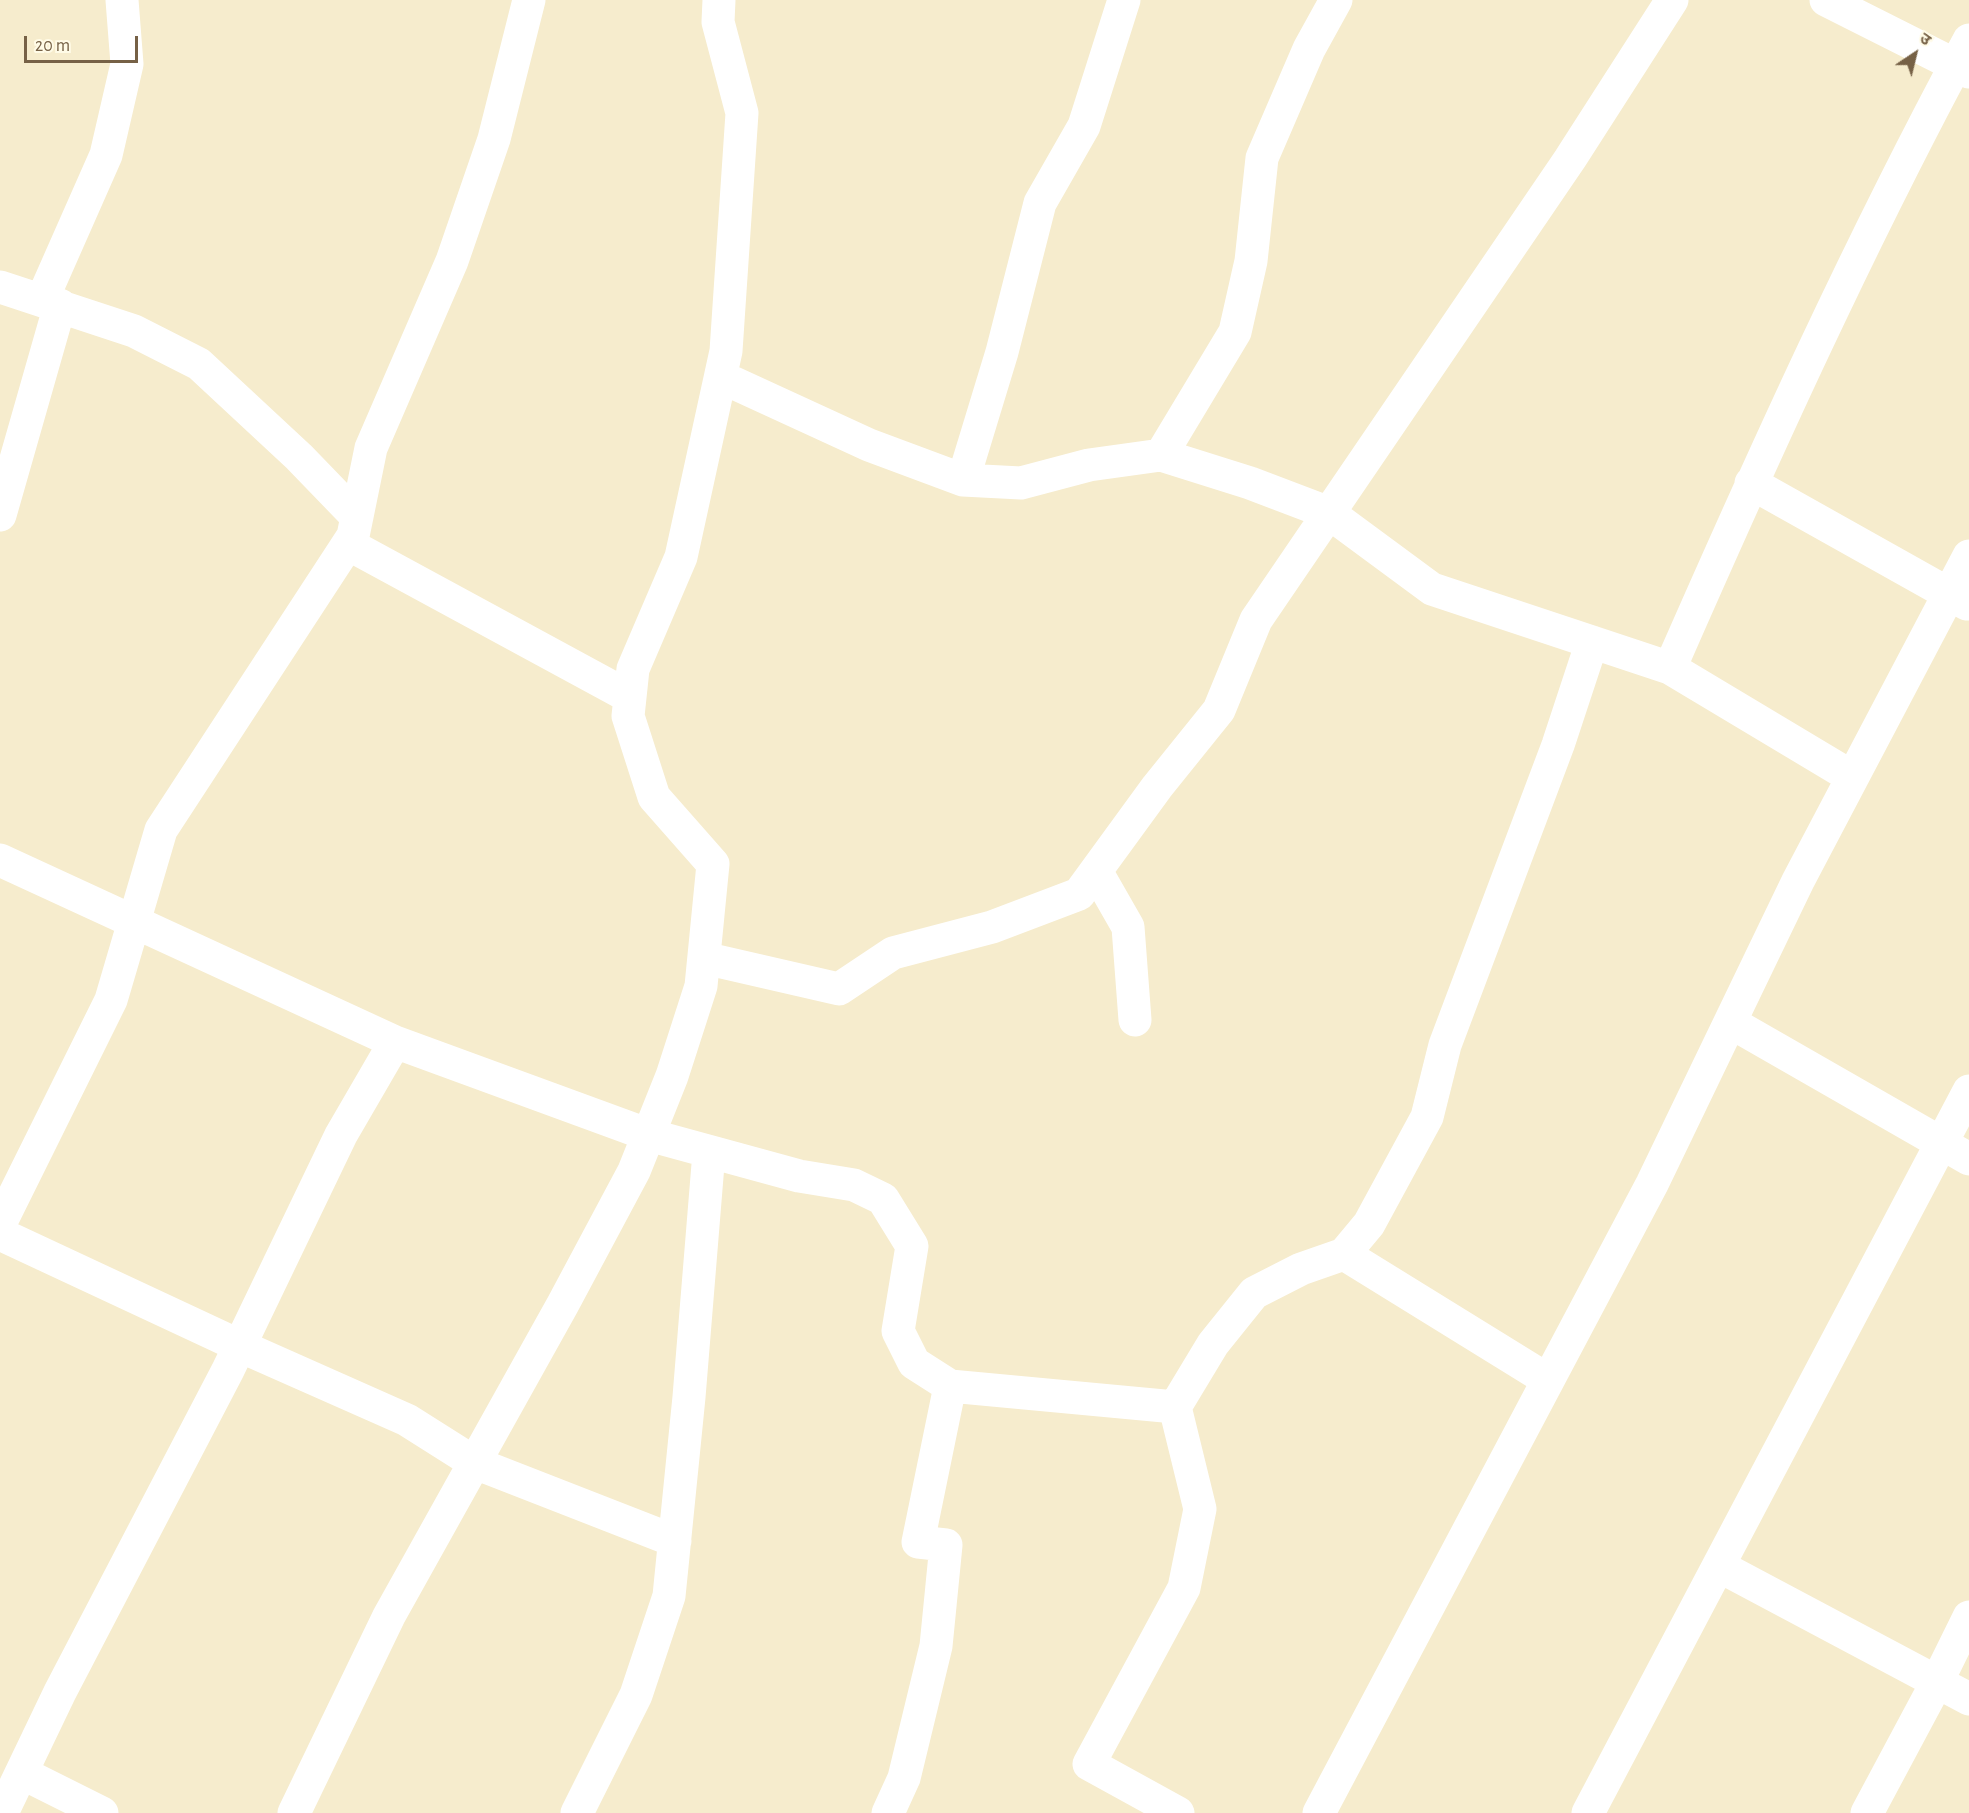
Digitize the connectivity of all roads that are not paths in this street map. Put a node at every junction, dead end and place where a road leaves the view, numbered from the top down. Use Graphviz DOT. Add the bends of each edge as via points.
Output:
graph roads {
  1 [pos="122,0"];
  2 [pos="529,0"];
  3 [pos="718,0"];
  4 [pos="1124,0"];
  5 [pos="1336,0"];
  6 [pos="1672,0"];
  7 [pos="1826,0"];
  8 [pos="1964,59"];
  9 [pos="0,287"];
  10 [pos="51,303"];
  11 [pos="721,377"];
  12 [pos="1161,454"];
  13 [pos="963,480"];
  14 [pos="1751,483"];
  15 [pos="1329,513"];
  16 [pos="0,515"];
  17 [pos="353,530"];
  18 [pos="1969,556"];
  19 [pos="1959,599"];
  20 [pos="1592,642"];
  21 [pos="1670,668"];
  22 [pos="630,698"];
  23 [pos="1852,777"];
  24 [pos="0,860"];
  25 [pos="1096,871"];
  26 [pos="134,923"];
  27 [pos="704,958"];
  28 [pos="1135,1020"];
  29 [pos="1730,1022"];
  30 [pos="395,1042"];
  31 [pos="1969,1091"];
  32 [pos="649,1135"];
  33 [pos="710,1152"];
  34 [pos="1955,1152"];
  35 [pos="0,1224"];
  36 [pos="0,1234"];
  37 [pos="1344,1254"];
  38 [pos="240,1346"];
  39 [pos="1548,1380"];
  40 [pos="950,1386"];
  41 [pos="1175,1407"];
  42 [pos="475,1463"];
  43 [pos="675,1541"];
  44 [pos="1719,1566"];
  45 [pos="1969,1617"];
  46 [pos="1937,1682"];
  47 [pos="1969,1699"];
  48 [pos="9,1790"];
  49 [pos="102,1813"];
  50 [pos="294,1813"];
  51 [pos="577,1813"];
  52 [pos="888,1813"];
  53 [pos="1178,1813"];
  54 [pos="1319,1813"];
  55 [pos="1588,1813"];
  56 [pos="1867,1813"];
  1 -- 10 [label="street" via="127,64 106,155"];
  2 -- 17 [label="street" via="494,139 452,261 371,448"];
  3 -- 11 [label="street" via="718,22 742,113"];
  4 -- 13 [label="street" via="1084,126 1040,203 1002,352"];
  5 -- 12 [label="street" via="1309,49 1262,158 1251,261 1235,332"];
  6 -- 15 [label="street" via="1564,169"];
  7 -- 8 [label="street"];
  8 -- 14 [label="street" via="1910,152"];
  9 -- 10 [label="street"];
  10 -- 16 [label="street"];
  10 -- 17 [label="street" via="134,331 199,364 298,457"];
  11 -- 13 [label="street" via="870,445"];
  11 -- 22 [label="street" via="681,557 633,669"];
  12 -- 13 [label="street" via="1089,465 1021,483"];
  12 -- 15 [label="street"];
  14 -- 19 [label="street"];
  14 -- 21 [label="street"];
  15 -- 20 [label="street" via="1432,589"];
  15 -- 25 [label="street" via="1256,620 1219,710"];
  17 -- 22 [label="street"];
  17 -- 26 [label="street" via="161,830"];
  18 -- 19 [label="street"];
  19 -- 23 [label="street"];
  20 -- 21 [label="street"];
  20 -- 37 [label="street" via="1558,745 1445,1045 1427,1117 1370,1224"];
  21 -- 23 [label="street"];
  22 -- 27 [label="street" via="628,716 654,797 713,864"];
  23 -- 29 [label="street"];
  24 -- 26 [label="street"];
  25 -- 27 [label="street" via="1079,894 993,927 892,953 839,989"];
  25 -- 28 [label="street" via="1128,927"];
  26 -- 30 [label="street"];
  26 -- 35 [label="street" via="111,1000"];
  27 -- 32 [label="street" via="701,986"];
  29 -- 34 [label="street"];
  29 -- 39 [label="street" via="1652,1184"];
  30 -- 32 [label="street"];
  30 -- 38 [label="street" via="341,1135"];
  31 -- 34 [label="street"];
  32 -- 33 [label="street"];
  32 -- 42 [label="street" via="634,1171"];
  33 -- 40 [label="street" via="799,1176 854,1185 883,1199 912,1246 898,1330 914,1363"];
  33 -- 43 [label="street"];
  34 -- 44 [label="street"];
  36 -- 38 [label="street"];
  37 -- 39 [label="street"];
  37 -- 41 [label="street" via="1301,1269 1254,1293 1213,1344"];
  38 -- 42 [label="street" via="407,1420"];
  38 -- 48 [label="street"];
  39 -- 54 [label="street"];
  40 -- 41 [label="street"];
  40 -- 52 [label="street" via="918,1542 946,1545 936,1646 904,1778"];
  41 -- 53 [label="street" via="1200,1509 1184,1588 1089,1764"];
  42 -- 43 [label="street"];
  42 -- 50 [label="street" via="389,1616"];
  43 -- 51 [label="street" via="669,1596 636,1695"];
  44 -- 46 [label="street"];
  44 -- 55 [label="street"];
  45 -- 46 [label="street"];
  46 -- 47 [label="street"];
  46 -- 56 [label="street"];
  48 -- 49 [label="street"];
}
